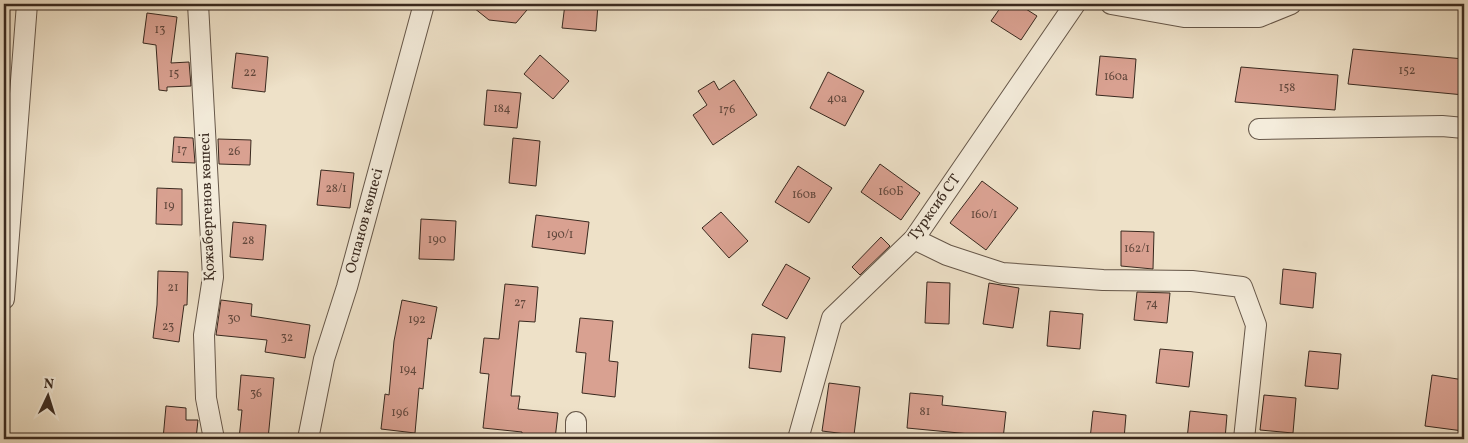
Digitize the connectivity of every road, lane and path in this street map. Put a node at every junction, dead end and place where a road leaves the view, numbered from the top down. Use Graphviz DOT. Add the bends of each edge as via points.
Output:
graph roads {
  1 [pos="27,4"];
  2 [pos="198,4"];
  3 [pos="424,4"];
  4 [pos="1075,4"];
  5 [pos="1111,4"];
  6 [pos="1291,4"];
  7 [pos="1464,128"];
  8 [pos="1258,129"];
  9 [pos="914,239"];
  10 [pos="4,299"];
  11 [pos="214,439"];
  12 [pos="308,439"];
  13 [pos="798,439"];
  14 [pos="1244,439"];
  1 -- 10 [label="street"];
  2 -- 11 [label="street, Қожабергенов көшесі" via="213,277 204,336 206,398"];
  3 -- 12 [label="street, Оспанов көшесі" via="347,287 324,359"];
  4 -- 9 [label="street, Турксиб СТ"];
  5 -- 6 [label="street" via="1194,17 1259,17"];
  7 -- 8 [label="street"];
  9 -- 13 [label="street, Турксиб СТ" via="832,318"];
  9 -- 14 [label="street" via="947,255 1002,272 1103,280 1192,281 1242,287 1256,325"];
}
